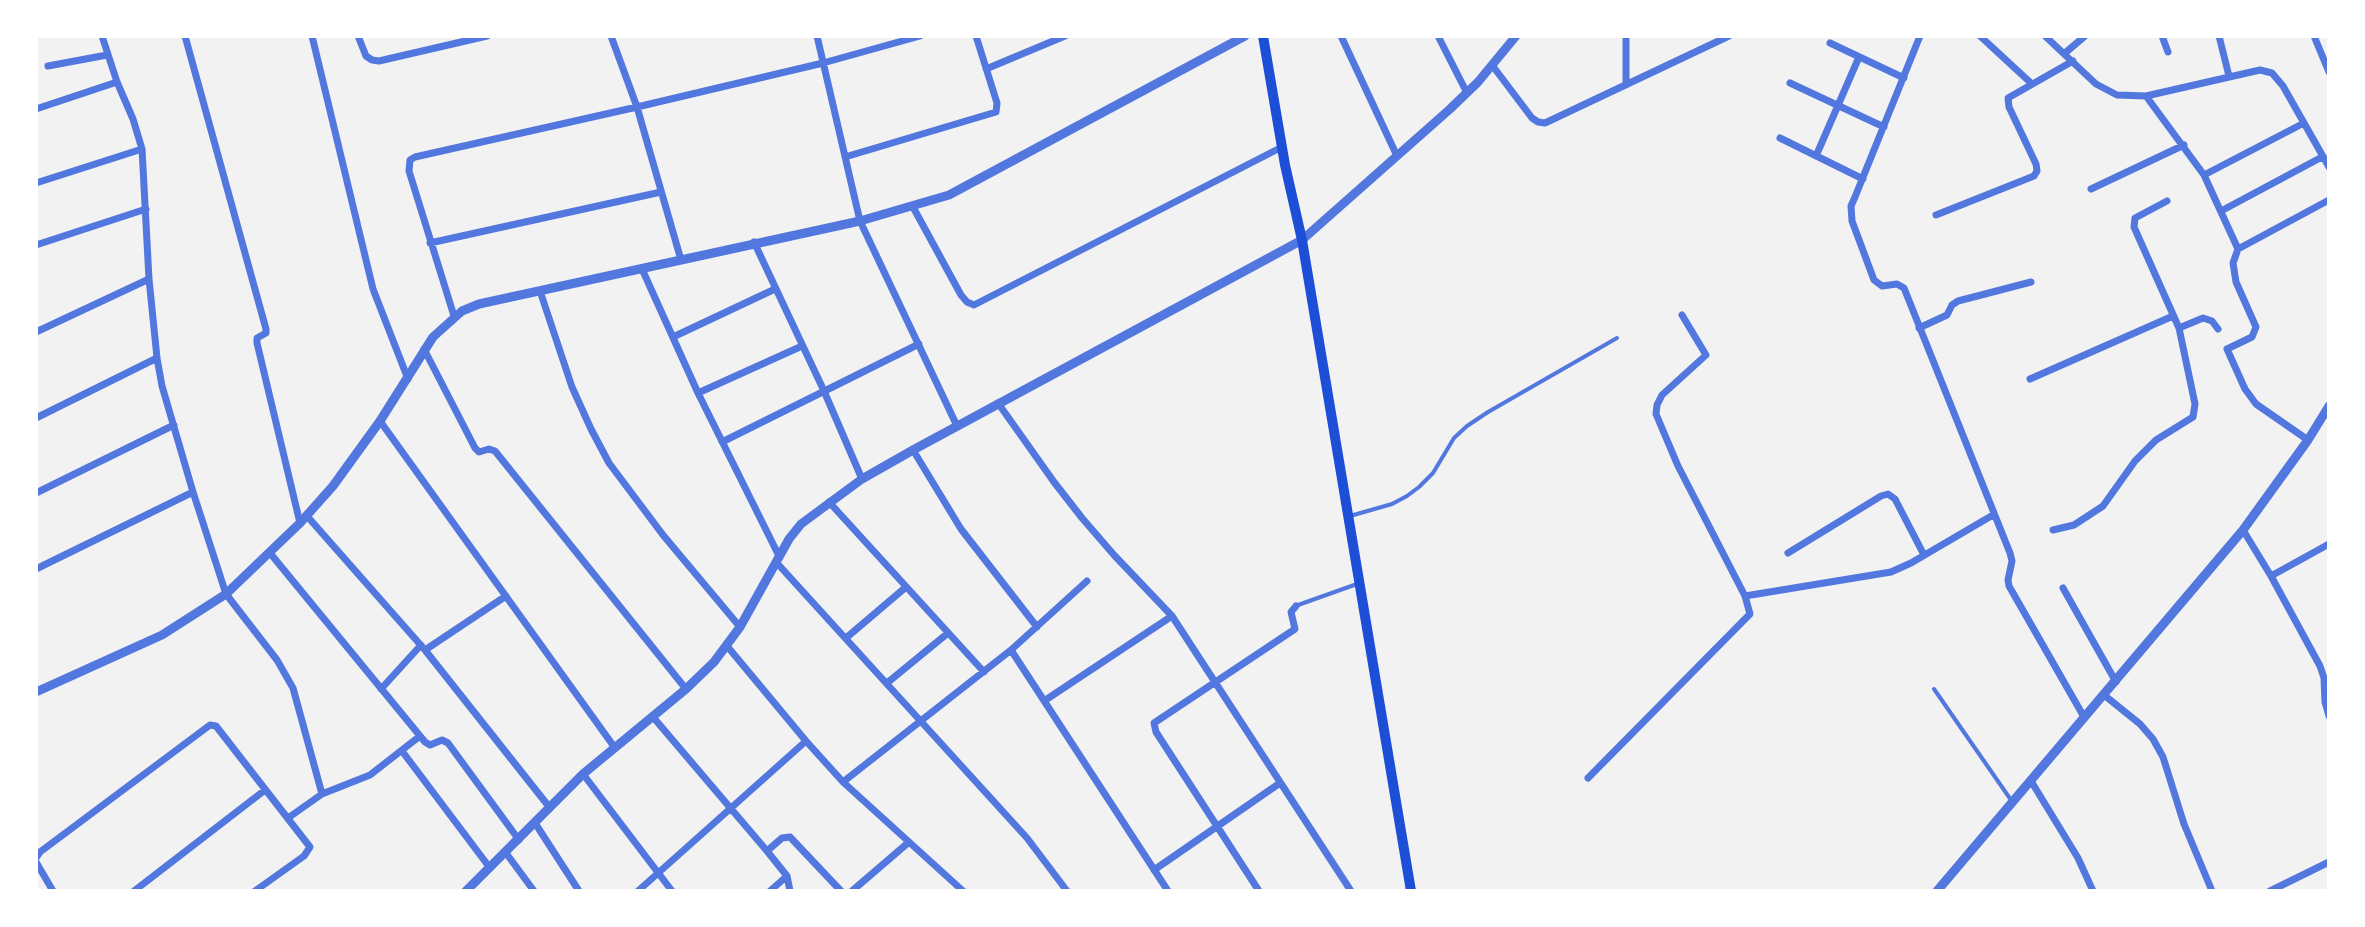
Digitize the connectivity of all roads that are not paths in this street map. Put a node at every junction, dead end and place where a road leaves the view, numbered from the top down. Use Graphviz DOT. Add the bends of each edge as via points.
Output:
graph roads {
  1 [pos="102,36"];
  2 [pos="185,36"];
  3 [pos="312,36"];
  4 [pos="358,36"];
  5 [pos="487,36"];
  6 [pos="611,36"];
  7 [pos="817,36"];
  8 [pos="920,36"];
  9 [pos="976,36"];
  10 [pos="1065,36"];
  11 [pos="1245,36"];
  12 [pos="1263,36"];
  13 [pos="1341,36"];
  14 [pos="1438,36"];
  15 [pos="1516,36"];
  16 [pos="1626,36"];
  17 [pos="1729,36"];
  18 [pos="1920,36"];
  19 [pos="1980,36"];
  20 [pos="2045,36"];
  21 [pos="2085,36"];
  22 [pos="2162,36"];
  23 [pos="2219,36"];
  24 [pos="2314,36"];
  25 [pos="1830,43"];
  26 [pos="2168,52"];
  27 [pos="2065,53"];
  28 [pos="107,55"];
  29 [pos="1859,57"];
  30 [pos="2073,61"];
  31 [pos="823,63"];
  32 [pos="1492,65"];
  33 [pos="48,66"];
  34 [pos="986,69"];
  35 [pos="2329,72"];
  36 [pos="2229,76"];
  37 [pos="1904,78"];
  38 [pos="117,82"];
  39 [pos="1790,83"];
  40 [pos="2032,84"];
  41 [pos="1626,85"];
  42 [pos="1467,93"];
  43 [pos="2146,96"];
  44 [pos="1838,106"];
  45 [pos="637,107"];
  46 [pos="36,109"];
  47 [pos="2304,123"];
  48 [pos="1884,127"];
  49 [pos="1780,138"];
  50 [pos="2184,145"];
  51 [pos="1282,147"];
  52 [pos="142,149"];
  53 [pos="1397,156"];
  54 [pos="1816,156"];
  55 [pos="845,157"];
  56 [pos="2322,157"];
  57 [pos="2329,167"];
  58 [pos="2204,175"];
  59 [pos="1863,179"];
  60 [pos="36,183"];
  61 [pos="2091,189"];
  62 [pos="661,192"];
  63 [pos="2329,200"];
  64 [pos="2167,201"];
  65 [pos="913,207"];
  66 [pos="146,209"];
  67 [pos="2221,211"];
  68 [pos="1936,215"];
  69 [pos="860,221"];
  70 [pos="1302,240"];
  71 [pos="754,242"];
  72 [pos="430,243"];
  73 [pos="36,245"];
  74 [pos="2238,249"];
  75 [pos="681,260"];
  76 [pos="642,269"];
  77 [pos="149,279"];
  78 [pos="2031,282"];
  79 [pos="775,289"];
  80 [pos="540,291"];
  81 [pos="1682,315"];
  82 [pos="454,316"];
  83 [pos="2173,316"];
  84 [pos="1919,328"];
  85 [pos="2179,328"];
  86 [pos="2218,329"];
  87 [pos="36,332"];
  88 [pos="673,337"];
  89 [pos="1617,338"];
  90 [pos="919,344"];
  91 [pos="802,346"];
  92 [pos="424,349"];
  93 [pos="157,358"];
  94 [pos="408,379"];
  95 [pos="2030,379"];
  96 [pos="824,391"];
  97 [pos="698,393"];
  98 [pos="998,403"];
  99 [pos="2329,406"];
  100 [pos="36,418"];
  101 [pos="380,421"];
  102 [pos="174,425"];
  103 [pos="957,426"];
  104 [pos="2308,440"];
  105 [pos="722,442"];
  106 [pos="913,450"];
  107 [pos="862,479"];
  108 [pos="193,492"];
  109 [pos="36,493"];
  110 [pos="829,502"];
  111 [pos="1993,515"];
  112 [pos="1348,517"];
  113 [pos="304,520"];
  114 [pos="2053,530"];
  115 [pos="2243,530"];
  116 [pos="2329,544"];
  117 [pos="270,553"];
  118 [pos="1788,553"];
  119 [pos="1924,555"];
  120 [pos="778,559"];
  121 [pos="36,569"];
  122 [pos="2271,576"];
  123 [pos="1087,581"];
  124 [pos="1359,583"];
  125 [pos="906,587"];
  126 [pos="2063,588"];
  127 [pos="226,594"];
  128 [pos="506,596"];
  129 [pos="1745,596"];
  130 [pos="1296,606"];
  131 [pos="1172,616"];
  132 [pos="740,627"];
  133 [pos="1037,627"];
  134 [pos="948,633"];
  135 [pos="846,638"];
  136 [pos="727,646"];
  137 [pos="423,647"];
  138 [pos="1011,650"];
  139 [pos="984,672"];
  140 [pos="1215,681"];
  141 [pos="2116,682"];
  142 [pos="887,683"];
  143 [pos="381,689"];
  144 [pos="686,689"];
  145 [pos="1934,689"];
  146 [pos="36,692"];
  147 [pos="2104,695"];
  148 [pos="1044,701"];
  149 [pos="2327,701"];
  150 [pos="2329,716"];
  151 [pos="653,717"];
  152 [pos="2084,717"];
  153 [pos="921,721"];
  154 [pos="420,736"];
  155 [pos="806,741"];
  156 [pos="615,748"];
  157 [pos="402,751"];
  158 [pos="583,774"];
  159 [pos="1588,778"];
  160 [pos="2031,781"];
  161 [pos="843,782"];
  162 [pos="1280,783"];
  163 [pos="265,790"];
  164 [pos="322,794"];
  165 [pos="2013,802"];
  166 [pos="550,808"];
  167 [pos="731,809"];
  168 [pos="288,818"];
  169 [pos="535,823"];
  170 [pos="1217,826"];
  171 [pos="519,840"];
  172 [pos="909,842"];
  173 [pos="767,851"];
  174 [pos="506,853"];
  175 [pos="36,860"];
  176 [pos="2329,862"];
  177 [pos="490,868"];
  178 [pos="1154,870"];
  179 [pos="658,874"];
  180 [pos="787,876"];
  181 [pos="1409,890"];
  182 [pos="53,891"];
  183 [pos="134,891"];
  184 [pos="255,891"];
  185 [pos="466,891"];
  186 [pos="534,891"];
  187 [pos="579,891"];
  188 [pos="638,891"];
  189 [pos="672,891"];
  190 [pos="770,891"];
  191 [pos="790,891"];
  192 [pos="841,891"];
  193 [pos="852,891"];
  194 [pos="963,891"];
  195 [pos="1067,891"];
  196 [pos="1168,891"];
  197 [pos="1259,891"];
  198 [pos="1351,891"];
  199 [pos="1937,891"];
  200 [pos="2093,891"];
  201 [pos="2212,891"];
  202 [pos="2270,891"];
  1 -- 28 [label="street"];
  2 -- 113 [label="street" via="266,329 257,343"];
  3 -- 94 [label="street" via="373,289"];
  4 -- 5 [label="street" via="366,56 379,61"];
  6 -- 45 [label="street"];
  7 -- 31 [label="street"];
  8 -- 31 [label="street"];
  9 -- 34 [label="street"];
  10 -- 34 [label="street"];
  11 -- 65 [label="street" via="949,195"];
  12 -- 51 [label="main road"];
  13 -- 53 [label="street"];
  14 -- 42 [label="street"];
  15 -- 32 [label="street"];
  16 -- 41 [label="street"];
  17 -- 41 [label="street"];
  18 -- 37 [label="street"];
  19 -- 40 [label="street"];
  20 -- 27 [label="street"];
  21 -- 27 [label="street"];
  22 -- 26 [label="street"];
  23 -- 36 [label="street"];
  24 -- 35 [label="street"];
  25 -- 29 [label="street"];
  27 -- 30 [label="street"];
  28 -- 33 [label="street"];
  28 -- 38 [label="street"];
  29 -- 37 [label="street"];
  29 -- 44 [label="street"];
  30 -- 40 [label="street"];
  30 -- 43 [label="street" via="2106,90"];
  31 -- 45 [label="street"];
  31 -- 55 [label="street"];
  32 -- 41 [label="street" via="1532,118 1545,123"];
  32 -- 42 [label="street"];
  34 -- 55 [label="street" via="996,112"];
  36 -- 43 [label="street"];
  36 -- 47 [label="street" via="2272,73"];
  37 -- 48 [label="street"];
  38 -- 46 [label="street"];
  38 -- 52 [label="street"];
  39 -- 44 [label="street"];
  40 -- 68 [label="street" via="2012,94 2007,103 2036,164 2034,176"];
  42 -- 53 [label="street"];
  43 -- 50 [label="street"];
  44 -- 48 [label="street"];
  44 -- 54 [label="street"];
  45 -- 62 [label="street"];
  45 -- 72 [label="street" via="410,160"];
  47 -- 56 [label="street"];
  47 -- 58 [label="street"];
  48 -- 59 [label="street"];
  49 -- 54 [label="street"];
  50 -- 58 [label="street"];
  50 -- 61 [label="street"];
  51 -- 65 [label="street" via="974,305 961,295"];
  51 -- 70 [label="main road"];
  52 -- 60 [label="street"];
  52 -- 66 [label="street"];
  53 -- 70 [label="street"];
  54 -- 59 [label="street"];
  55 -- 69 [label="street"];
  56 -- 57 [label="street"];
  56 -- 67 [label="street"];
  58 -- 67 [label="street"];
  59 -- 84 [label="street" via="1851,214 1874,280 1882,286 1901,285"];
  62 -- 72 [label="street"];
  62 -- 75 [label="street"];
  63 -- 74 [label="street"];
  64 -- 83 [label="street" via="2135,218 2134,227"];
  65 -- 69 [label="street"];
  66 -- 73 [label="street"];
  66 -- 77 [label="street"];
  67 -- 74 [label="street"];
  69 -- 71 [label="street"];
  69 -- 90 [label="street"];
  70 -- 98 [label="street"];
  70 -- 112 [label="main road"];
  71 -- 75 [label="street"];
  71 -- 79 [label="street"];
  72 -- 82 [label="street"];
  74 -- 104 [label="street" via="2233,263 2236,282 2256,327 2252,337 2225,345 2251,399"];
  75 -- 76 [label="street"];
  76 -- 80 [label="street"];
  76 -- 88 [label="street"];
  77 -- 87 [label="street"];
  77 -- 93 [label="street"];
  78 -- 84 [label="street" via="1958,301 1947,315"];
  79 -- 88 [label="street"];
  79 -- 91 [label="street"];
  80 -- 82 [label="street" via="479,304"];
  80 -- 132 [label="street" via="572,387 609,463"];
  81 -- 129 [label="street" via="1706,355 1662,395 1656,414"];
  82 -- 92 [label="street"];
  83 -- 85 [label="street"];
  83 -- 95 [label="street"];
  84 -- 111 [label="street"];
  85 -- 86 [label="street" via="2203,318"];
  85 -- 114 [label="street" via="2193,417 2156,440 2103,506 2074,525"];
  88 -- 97 [label="street"];
  89 -- 112 [label="lane" via="1467,426 1433,473 1407,496"];
  90 -- 96 [label="street"];
  90 -- 103 [label="street"];
  91 -- 96 [label="street"];
  91 -- 97 [label="street"];
  92 -- 94 [label="street"];
  92 -- 144 [label="street" via="475,448 495,451"];
  93 -- 100 [label="street"];
  93 -- 102 [label="street"];
  94 -- 101 [label="street"];
  96 -- 105 [label="street"];
  96 -- 107 [label="street"];
  97 -- 105 [label="street"];
  98 -- 103 [label="street"];
  98 -- 131 [label="street" via="1082,518"];
  99 -- 104 [label="street"];
  101 -- 113 [label="street"];
  101 -- 128 [label="street"];
  102 -- 108 [label="street"];
  102 -- 109 [label="street"];
  103 -- 106 [label="street"];
  104 -- 115 [label="street"];
  105 -- 120 [label="street"];
  106 -- 107 [label="street"];
  106 -- 133 [label="street" via="961,529"];
  107 -- 110 [label="street"];
  108 -- 121 [label="street"];
  108 -- 127 [label="street"];
  110 -- 120 [label="street" via="801,524"];
  110 -- 125 [label="street"];
  111 -- 119 [label="street"];
  111 -- 152 [label="street" via="2012,561 2009,586"];
  112 -- 124 [label="main road"];
  113 -- 117 [label="street"];
  113 -- 137 [label="street"];
  115 -- 122 [label="street"];
  115 -- 141 [label="street"];
  116 -- 122 [label="street"];
  117 -- 127 [label="street"];
  117 -- 143 [label="street"];
  118 -- 119 [label="street" via="1888,494"];
  119 -- 129 [label="street" via="1891,572"];
  120 -- 132 [label="street"];
  120 -- 135 [label="street"];
  122 -- 149 [label="street" via="2320,666"];
  123 -- 133 [label="street"];
  124 -- 130 [label="lane"];
  124 -- 181 [label="main road"];
  125 -- 134 [label="street"];
  125 -- 135 [label="street"];
  126 -- 141 [label="street"];
  127 -- 146 [label="street" via="162,635"];
  127 -- 164 [label="street" via="293,688"];
  128 -- 137 [label="street"];
  128 -- 156 [label="street"];
  129 -- 159 [label="street" via="1747,619"];
  130 -- 140 [label="street" via="1291,612 1295,629"];
  131 -- 140 [label="street"];
  131 -- 148 [label="street"];
  132 -- 136 [label="street"];
  133 -- 138 [label="street"];
  134 -- 139 [label="street"];
  134 -- 142 [label="street"];
  135 -- 142 [label="street"];
  136 -- 144 [label="street"];
  136 -- 155 [label="street"];
  137 -- 143 [label="street"];
  137 -- 166 [label="street"];
  138 -- 139 [label="street"];
  138 -- 148 [label="street"];
  139 -- 153 [label="street"];
  140 -- 162 [label="street"];
  140 -- 170 [label="street" via="1154,727"];
  141 -- 147 [label="street"];
  142 -- 153 [label="street"];
  143 -- 154 [label="street"];
  144 -- 151 [label="street"];
  145 -- 165 [label="lane"];
  147 -- 152 [label="street"];
  147 -- 201 [label="street" via="2140,724 2163,757"];
  148 -- 178 [label="street"];
  149 -- 150 [label="street"];
  151 -- 156 [label="street"];
  151 -- 167 [label="street"];
  152 -- 160 [label="street"];
  153 -- 161 [label="street"];
  153 -- 195 [label="street" via="1027,838"];
  154 -- 157 [label="street"];
  154 -- 171 [label="street" via="430,745 448,743"];
  155 -- 161 [label="street"];
  155 -- 167 [label="street"];
  156 -- 158 [label="street"];
  157 -- 164 [label="street" via="370,775"];
  157 -- 177 [label="street"];
  158 -- 166 [label="street"];
  158 -- 179 [label="street"];
  160 -- 165 [label="street"];
  160 -- 200 [label="street"];
  161 -- 172 [label="street"];
  162 -- 170 [label="street"];
  162 -- 198 [label="street"];
  163 -- 168 [label="street"];
  163 -- 175 [label="street" via="210,725"];
  163 -- 183 [label="street"];
  164 -- 168 [label="street"];
  165 -- 199 [label="street"];
  166 -- 169 [label="street"];
  167 -- 173 [label="street"];
  167 -- 179 [label="street"];
  168 -- 184 [label="street" via="307,841 308,852"];
  169 -- 171 [label="street"];
  169 -- 187 [label="street"];
  170 -- 178 [label="street"];
  170 -- 197 [label="street"];
  171 -- 174 [label="street"];
  172 -- 193 [label="street"];
  172 -- 194 [label="street"];
  173 -- 180 [label="street"];
  173 -- 192 [label="street" via="790,837"];
  174 -- 177 [label="street"];
  174 -- 186 [label="street"];
  175 -- 182 [label="street"];
  176 -- 202 [label="street"];
  177 -- 185 [label="street"];
  178 -- 196 [label="street"];
  179 -- 188 [label="street"];
  179 -- 189 [label="street"];
  180 -- 190 [label="street"];
  180 -- 191 [label="street"];
}
